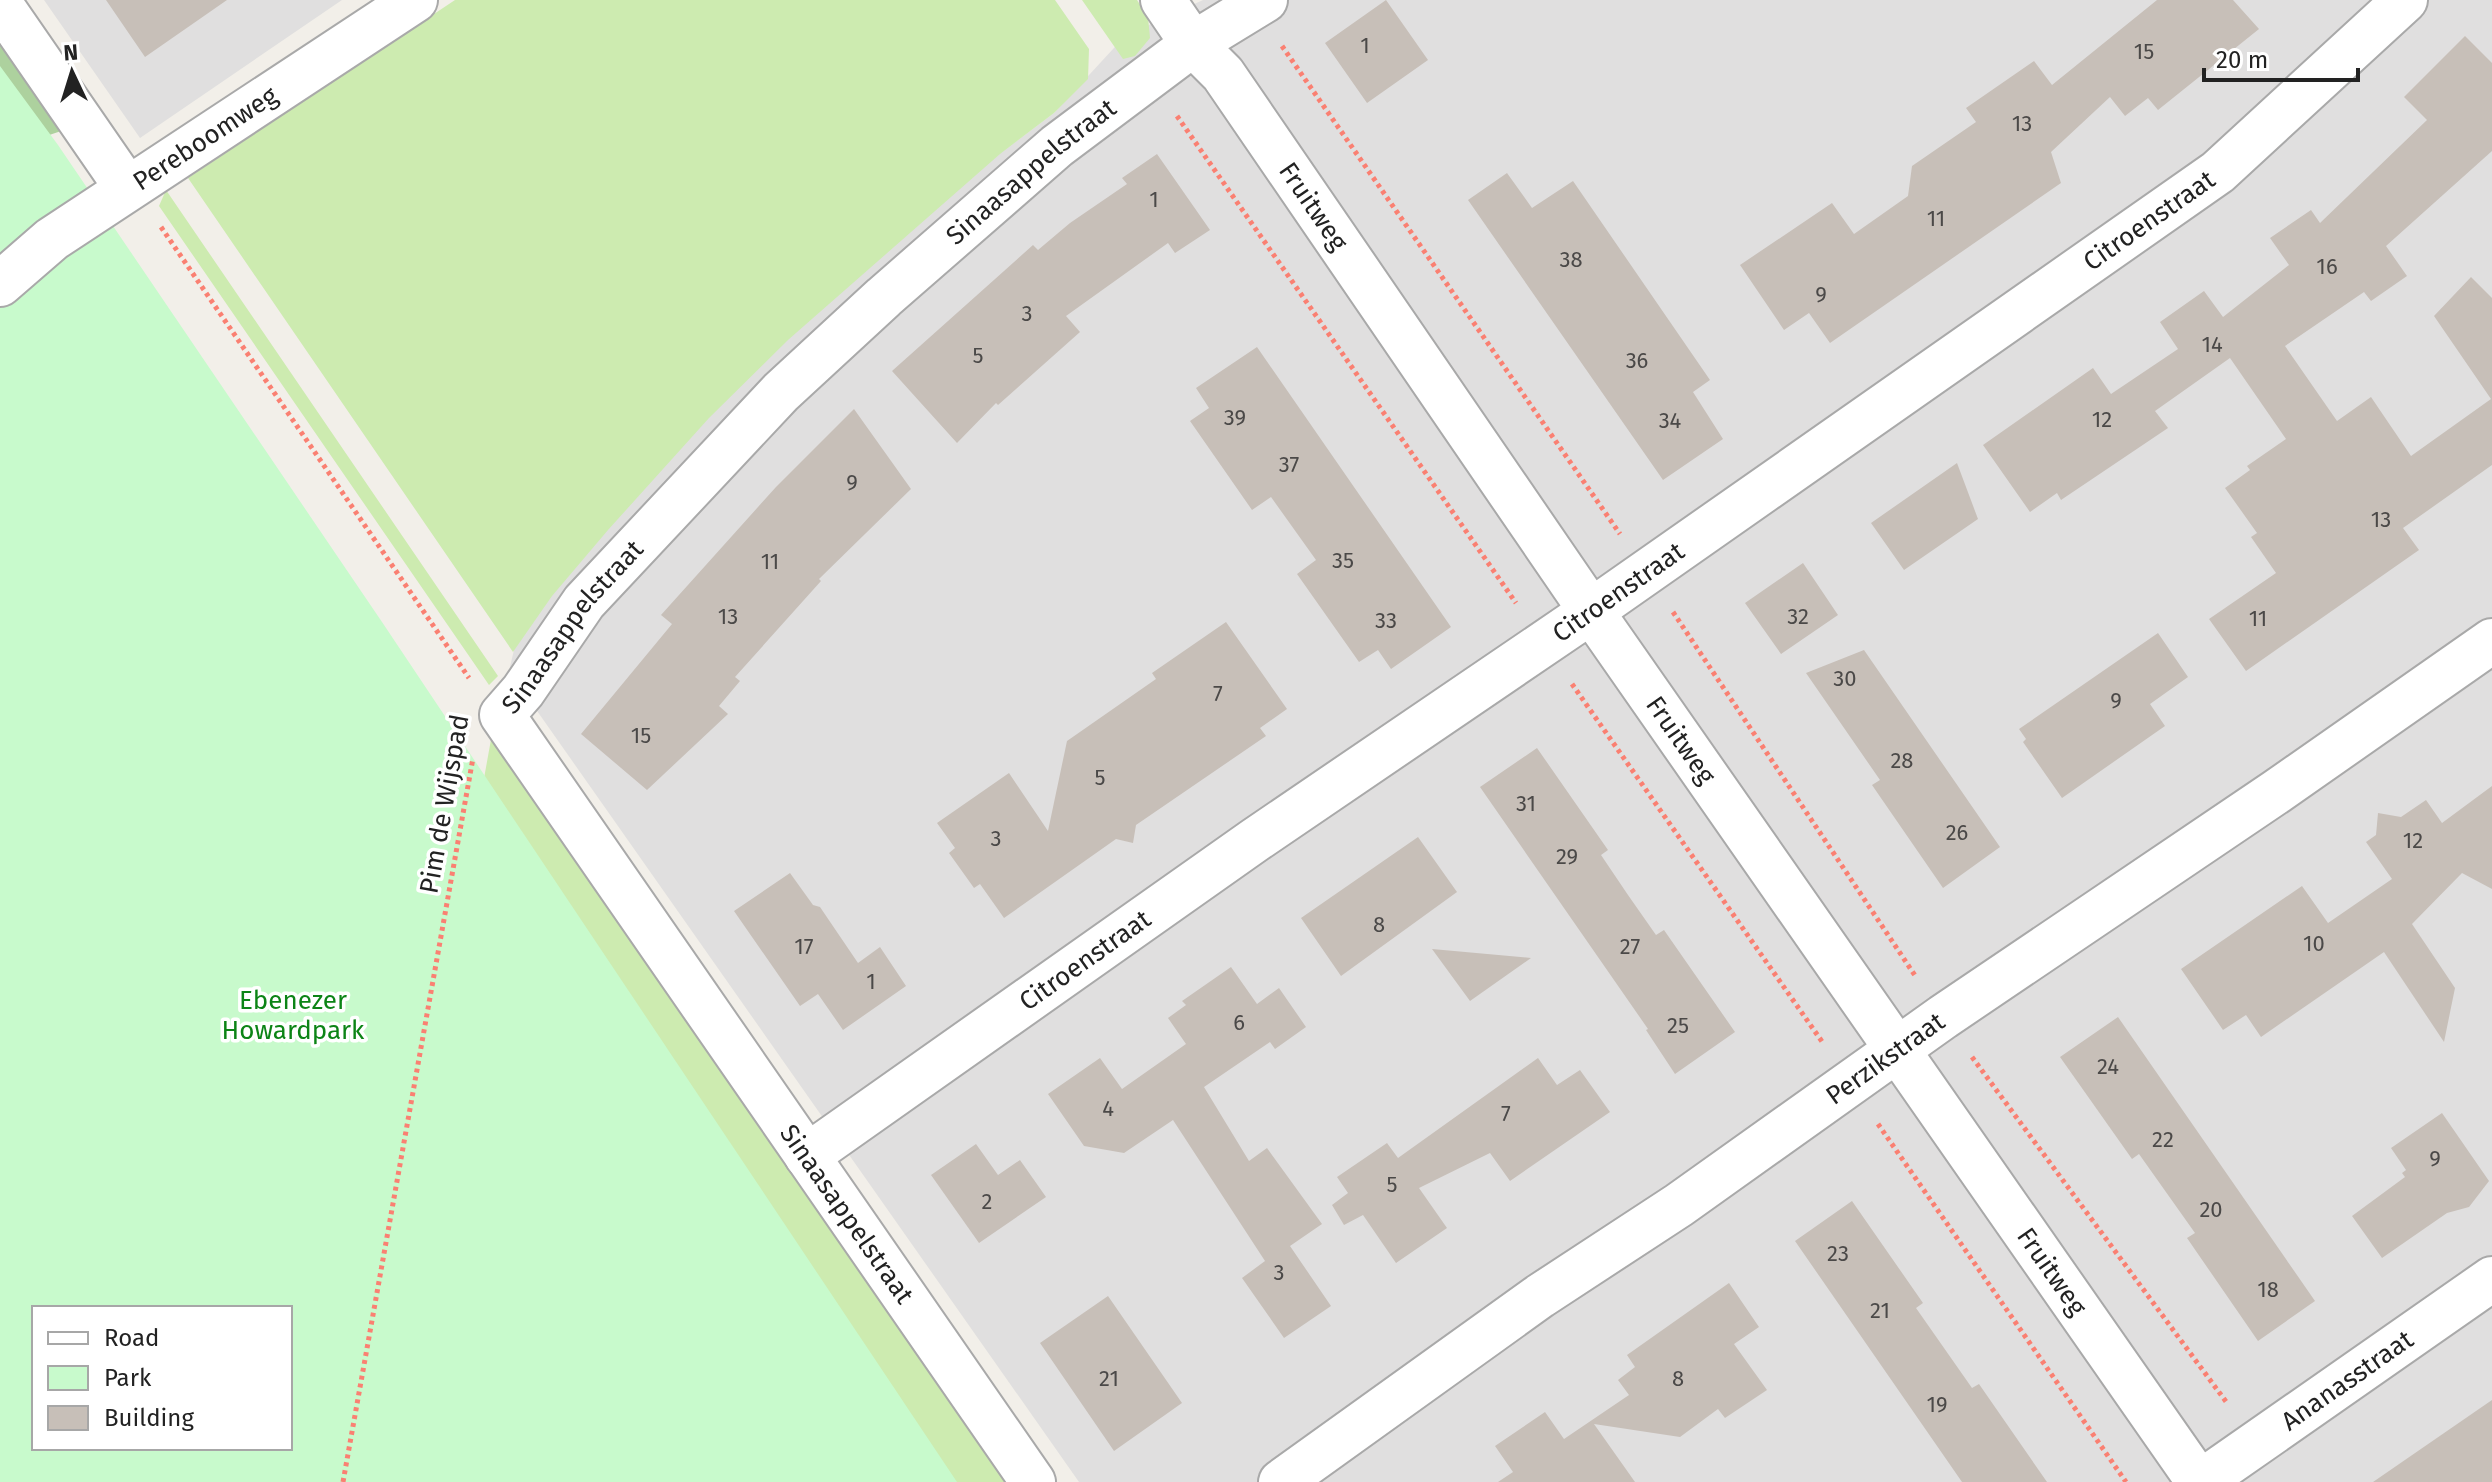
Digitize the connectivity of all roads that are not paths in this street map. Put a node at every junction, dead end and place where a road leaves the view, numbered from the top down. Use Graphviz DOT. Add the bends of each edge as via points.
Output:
graph roads {
  1 [pos="415,0"];
  2 [pos="1163,0"];
  3 [pos="2405,0"];
  4 [pos="1260,3"];
  5 [pos="0,4"];
  6 [pos="1193,44"];
  7 [pos="127,188"];
  8 [pos="0,284"];
  9 [pos="1591,611"];
  10 [pos="2492,641"];
  11 [pos="1897,1048"];
  12 [pos="807,1156"];
  13 [pos="2492,1279"];
  14 [pos="1033,1482"];
  15 [pos="1281,1482"];
  16 [pos="2200,1482"];
  1 -- 7 [label="street, Pereboomweg"];
  2 -- 6 [label="street, Fruitweg"];
  3 -- 9 [label="street, Citroenstraat" via="2218,172"];
  4 -- 6 [label="street, Sinaasappelstraat"];
  5 -- 7 [label="street"];
  6 -- 9 [label="street, Fruitweg" via="1223,74"];
  6 -- 12 [label="street, Sinaasappelstraat" via="1057,146 781,392 584,602 502,715"];
  7 -- 8 [label="street, Pereboomweg" via="52,239"];
  9 -- 11 [label="street, Fruitweg"];
  9 -- 12 [label="street, Citroenstraat"];
  10 -- 11 [label="street, Perzikstraat"];
  11 -- 15 [label="street, Perzikstraat"];
  11 -- 16 [label="street, Fruitweg"];
  12 -- 14 [label="street, Sinaasappelstraat"];
  13 -- 16 [label="street, Ananasstraat"];
}
